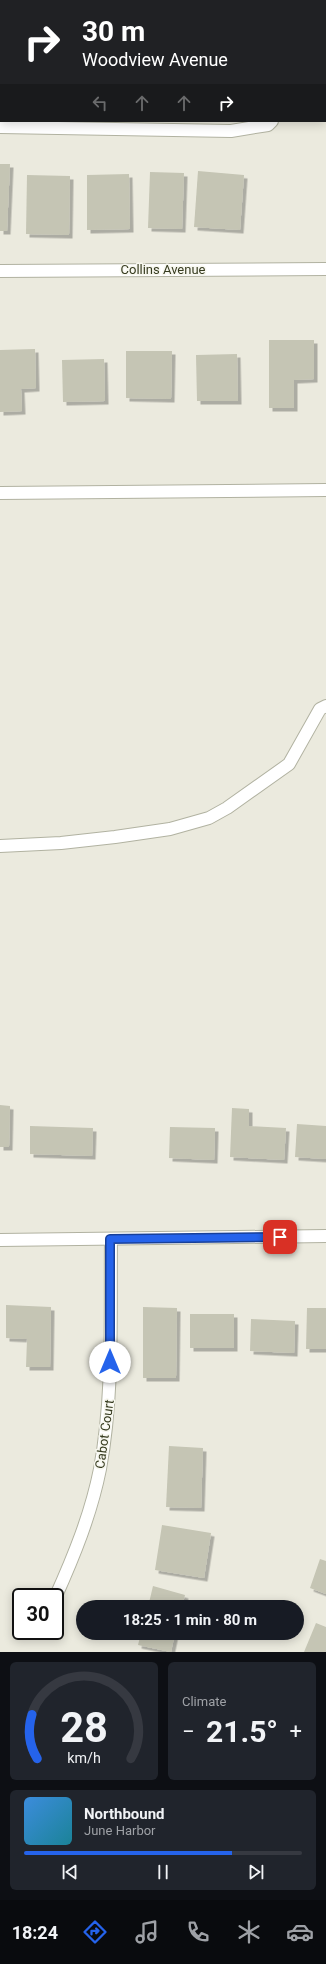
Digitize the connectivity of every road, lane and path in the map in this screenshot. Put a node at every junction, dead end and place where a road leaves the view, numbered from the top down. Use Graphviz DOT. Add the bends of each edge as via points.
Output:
graph roads {
  1 [pos="271,122"];
  2 [pos="0,127"];
  3 [pos="326,269"];
  4 [pos="0,271"];
  5 [pos="326,490"];
  6 [pos="0,493"];
  7 [pos="326,706"];
  8 [pos="0,846"];
  9 [pos="326,1236"];
  10 [pos="110,1239"];
  11 [pos="0,1240"];
  12 [pos="60,1588"];
  1 -- 2 [label="street" via="268,125 231,131"];
  3 -- 4 [label="street, Collins Avenue"];
  5 -- 6 [label="street"];
  7 -- 8 [label="street" via="320,709 289,764 209,818 170,829 115,837"];
  9 -- 10 [label="street"];
  10 -- 11 [label="street"];
  10 -- 12 [label="street, Cabot Court" via="110,1378 107,1424 100,1470 88,1515"];
}
